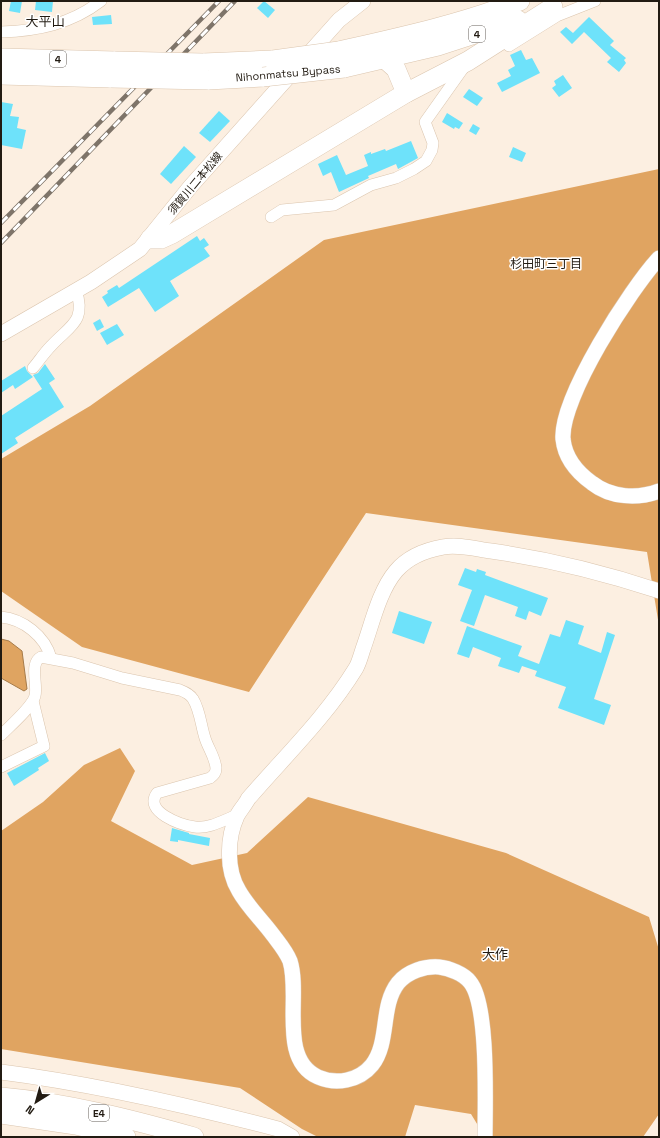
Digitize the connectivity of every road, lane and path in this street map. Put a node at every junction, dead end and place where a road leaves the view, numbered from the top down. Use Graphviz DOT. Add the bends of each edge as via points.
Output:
graph roads {
  1 [pos="101,1"];
  2 [pos="363,1"];
  3 [pos="520,1"];
  4 [pos="594,1"];
  5 [pos="559,4"];
  6 [pos="1,32"];
  7 [pos="376,43"];
  8 [pos="1,58"];
  9 [pos="341,59"];
  10 [pos="386,60"];
  11 [pos="468,61"];
  12 [pos="113,69"];
  13 [pos="206,71"];
  14 [pos="1,75"];
  15 [pos="406,93"];
  16 [pos="271,217"];
  17 [pos="150,239"];
  18 [pos="659,258"];
  19 [pos="76,290"];
  20 [pos="1,334"];
  21 [pos="33,368"];
  22 [pos="659,491"];
  23 [pos="659,591"];
  24 [pos="1,617"];
  25 [pos="50,658"];
  26 [pos="33,701"];
  27 [pos="1,736"];
  28 [pos="1,767"];
  29 [pos="237,815"];
  30 [pos="1,1072"];
  31 [pos="1,1097"];
  32 [pos="1,1114"];
  33 [pos="126,1137"];
  34 [pos="194,1137"];
  35 [pos="292,1137"];
  36 [pos="485,1137"];
  1 -- 6 [label="street" via="70,20 43,28"];
  2 -- 17 [label="street, 須賀川二本松線" via="339,20 190,187"];
  3 -- 7 [label="highway, Nihonmatsu Bypass / 4" via="485,15"];
  4 -- 11 [label="street" via="557,16 483,62 475,64"];
  5 -- 10 [label="highway, Nihonmatsu Bypass / 4" via="493,29"];
  5 -- 11 [label="highway"];
  7 -- 9 [label="highway, Nihonmatsu Bypass / 4"];
  7 -- 10 [label="highway"];
  8 -- 12 [label="highway, Nihonmatsu Bypass / 4"];
  9 -- 10 [label="highway, Nihonmatsu Bypass / 4"];
  9 -- 13 [label="highway, Nihonmatsu Bypass / 4, bridge" via="273,60"];
  9 -- 13 [label="highway, Nihonmatsu Bypass / 4, bridge" via="263,77"];
  10 -- 15 [label="highway" via="396,69"];
  11 -- 15 [label="highway"];
  11 -- 16 [label="street" via="426,122 433,143 426,161 396,178 371,185 334,206 282,210"];
  12 -- 13 [label="highway, Nihonmatsu Bypass / 4, bridge"];
  12 -- 14 [label="highway, Nihonmatsu Bypass / 4"];
  15 -- 17 [label="highway" via="172,234 161,239"];
  17 -- 19 [label="street, 須賀川二本松線" via="129,257"];
  18 -- 22 [label="street" via="636,287 584,375 568,410 563,439 574,466 595,486 637,497"];
  19 -- 20 [label="street, 須賀川二本松線"];
  19 -- 21 [label="street" via="81,303 77,321 51,345"];
  23 -- 29 [label="street" via="592,571 486,550 445,547 424,551 412,557 396,570 389,580 356,668 336,700 248,799"];
  24 -- 25 [label="street" via="14,619 26,626 39,637"];
  25 -- 26 [label="street" via="38,660"];
  25 -- 29 [label="street" via="187,693 197,708 216,769 214,775 183,787 157,793 153,798 153,805 156,810 174,820 196,827 209,826"];
  26 -- 27 [label="street"];
  26 -- 28 [label="street" via="44,746"];
  29 -- 36 [label="street" via="231,835 232,874 240,893 290,962 294,990 294,1042 296,1054 302,1065 328,1081 343,1081 364,1073 373,1064 379,1052 389,1005 398,983 416,970 440,967 454,972 470,982 476,992 482,1018"];
  30 -- 35 [label="street" via="48,1078 175,1103 278,1129"];
  31 -- 34 [label="highway, E4" via="83,1109"];
  32 -- 33 [label="highway, E4" via="76,1125"];
}
